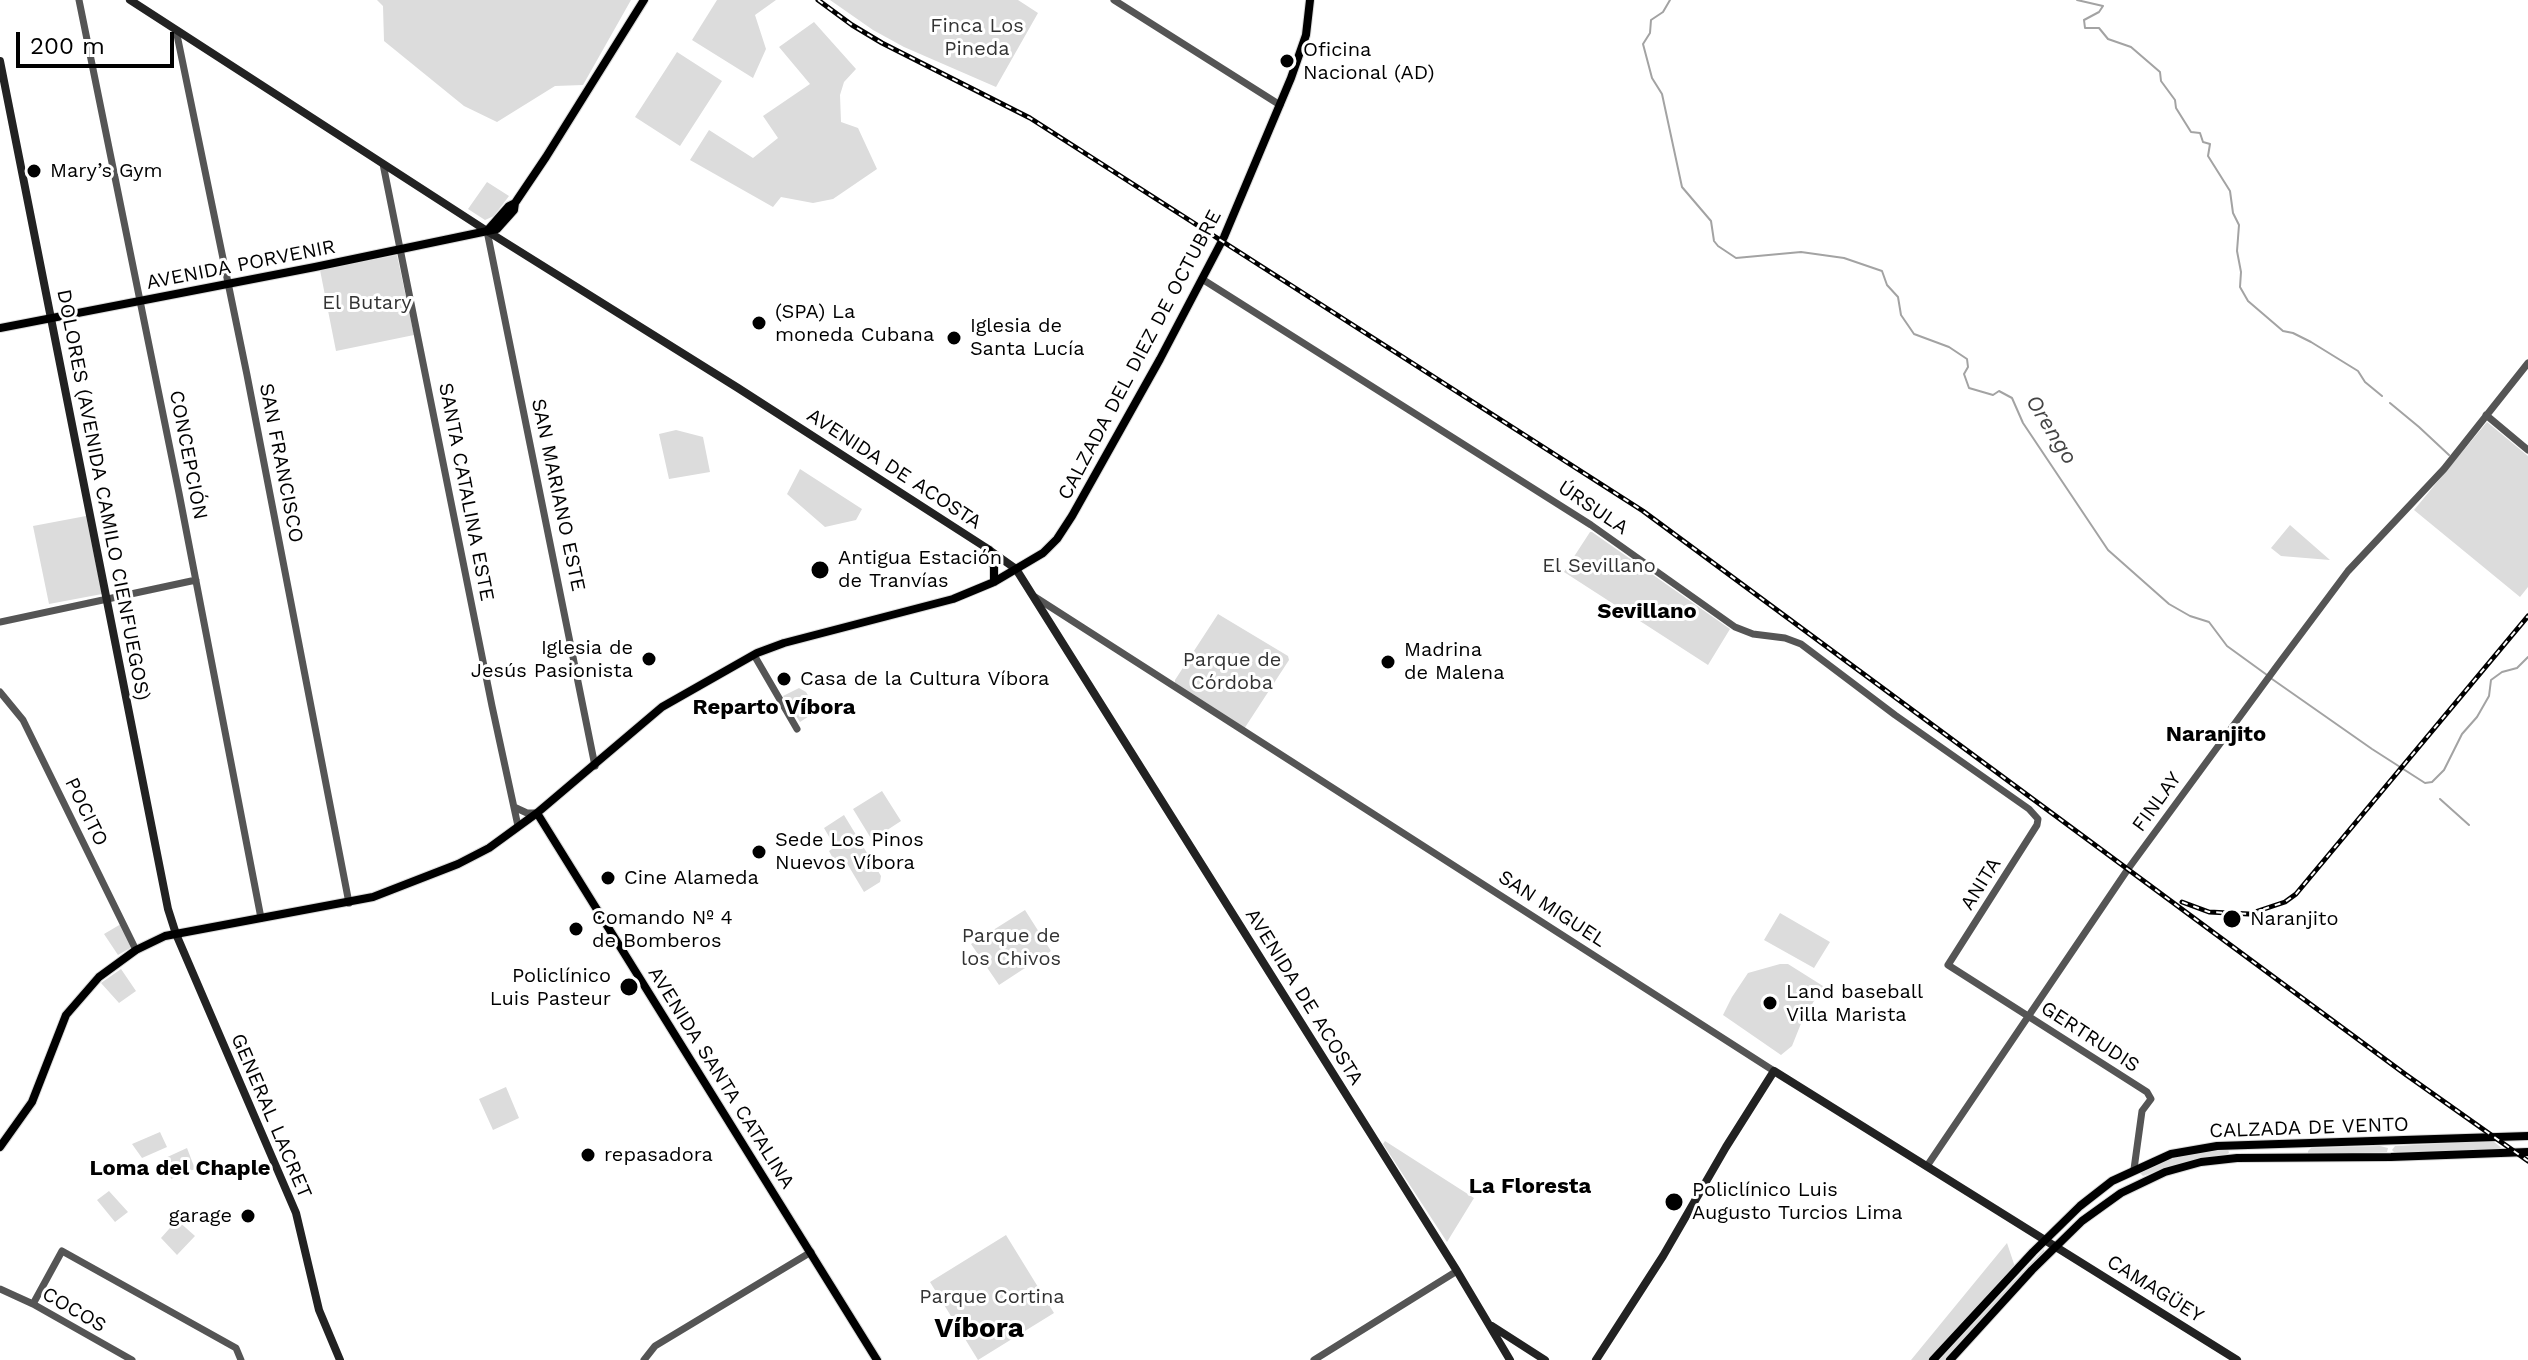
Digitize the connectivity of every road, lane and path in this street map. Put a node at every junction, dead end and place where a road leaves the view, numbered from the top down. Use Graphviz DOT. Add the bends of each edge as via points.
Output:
graph roads {
  1 [pos="79,0"];
  2 [pos="130,0"];
  3 [pos="644,0"];
  4 [pos="1114,0"];
  5 [pos="1310,0"];
  6 [pos="176,30"];
  7 [pos="0,61"];
  8 [pos="1280,105"];
  9 [pos="383,164"];
  10 [pos="487,231"];
  11 [pos="399,250"];
  12 [pos="1202,279"];
  13 [pos="227,284"];
  14 [pos="140,300"];
  15 [pos="51,317"];
  16 [pos="0,328"];
  17 [pos="2528,363"];
  18 [pos="2486,415"];
  19 [pos="2528,450"];
  20 [pos="989,550"];
  21 [pos="1016,569"];
  22 [pos="196,580"];
  23 [pos="994,582"];
  24 [pos="1033,596"];
  25 [pos="107,599"];
  26 [pos="0,622"];
  27 [pos="754,655"];
  28 [pos="0,692"];
  29 [pos="797,729"];
  30 [pos="595,766"];
  31 [pos="514,807"];
  32 [pos="537,813"];
  33 [pos="2038,819"];
  34 [pos="522,824"];
  35 [pos="550,832"];
  36 [pos="349,903"];
  37 [pos="261,918"];
  38 [pos="176,934"];
  39 [pos="136,950"];
  40 [pos="1948,965"];
  41 [pos="2028,1016"];
  42 [pos="1774,1071"];
  43 [pos="2528,1136"];
  44 [pos="2390,1140"];
  45 [pos="2300,1143"];
  46 [pos="0,1147"];
  47 [pos="2528,1152"];
  48 [pos="2391,1157"];
  49 [pos="2300,1158"];
  50 [pos="1927,1166"];
  51 [pos="2134,1169"];
  52 [pos="2140,1182"];
  53 [pos="2096,1193"];
  54 [pos="2104,1204"];
  55 [pos="2045,1239"];
  56 [pos="2056,1246"];
  57 [pos="811,1252"];
  58 [pos="1457,1271"];
  59 [pos="0,1289"];
  60 [pos="33,1304"];
  61 [pos="1489,1324"];
  62 [pos="132,1360"];
  63 [pos="241,1360"];
  64 [pos="340,1360"];
  65 [pos="644,1360"];
  66 [pos="877,1360"];
  67 [pos="1314,1360"];
  68 [pos="1510,1360"];
  69 [pos="1545,1360"];
  70 [pos="1596,1360"];
  71 [pos="1933,1360"];
  72 [pos="1950,1360"];
  73 [pos="2237,1360"];
  1 -- 14 [label="street, CONCEPCIÓN"];
  2 -- 6 [label="main road, AVENIDA DE ACOSTA"];
  3 -- 10 [label="main road" via="508,219"];
  4 -- 8 [label="street"];
  5 -- 8 [label="main road, CALZADA DEL DIEZ DE OCTUBRE" via="1306,35"];
  6 -- 9 [label="main road, AVENIDA DE ACOSTA"];
  6 -- 13 [label="street, SAN FRANCISCO"];
  7 -- 15 [label="main road, DOLORES (AVENIDA CAMILO CIENFUEGOS)"];
  8 -- 12 [label="main road, CALZADA DEL DIEZ DE OCTUBRE"];
  9 -- 10 [label="main road, AVENIDA DE ACOSTA"];
  9 -- 11 [label="street, SANTA CATALINA ESTE"];
  10 -- 11 [label="main road, AVENIDA PORVENIR"];
  10 -- 20 [label="main road, AVENIDA DE ACOSTA"];
  10 -- 30 [label="street, SAN MARIANO ESTE"];
  11 -- 13 [label="main road, AVENIDA PORVENIR"];
  11 -- 31 [label="street, SANTA CATALINA ESTE"];
  12 -- 21 [label="main road, CALZADA DEL DIEZ DE OCTUBRE" via="1066,525 1043,553"];
  12 -- 33 [label="street, ÚRSULA" via="1591,525 1735,627 1801,644"];
  13 -- 14 [label="main road, AVENIDA PORVENIR"];
  13 -- 36 [label="street, SAN FRANCISCO"];
  14 -- 15 [label="main road, AVENIDA PORVENIR"];
  14 -- 22 [label="street, CONCEPCIÓN"];
  15 -- 16 [label="main road, AVENIDA PORVENIR"];
  15 -- 25 [label="main road, DOLORES (AVENIDA CAMILO CIENFUEGOS)"];
  17 -- 18 [label="street, FINLAY"];
  18 -- 19 [label="street"];
  18 -- 41 [label="street, FINLAY" via="2444,469 2348,571 2128,869"];
  20 -- 21 [label="main road, AVENIDA DE ACOSTA"];
  20 -- 23 [label="main road"];
  21 -- 23 [label="main road, CALZADA DEL DIEZ DE OCTUBRE"];
  21 -- 24 [label="main road, AVENIDA DE ACOSTA"];
  22 -- 25 [label="street"];
  22 -- 37 [label="street, CONCEPCIÓN"];
  23 -- 27 [label="main road" via="934,605"];
  24 -- 42 [label="street, SAN MIGUEL"];
  24 -- 58 [label="main road, AVENIDA DE ACOSTA"];
  25 -- 26 [label="street"];
  25 -- 38 [label="main road, DOLORES (AVENIDA CAMILO CIENFUEGOS)"];
  27 -- 29 [label="street"];
  27 -- 30 [label="main road" via="662,707"];
  28 -- 39 [label="street, POCITO" via="23,720"];
  30 -- 32 [label="main road"];
  31 -- 32 [label="street"];
  31 -- 34 [label="street, SANTA CATALINA ESTE"];
  32 -- 34 [label="main road"];
  32 -- 35 [label="main road, AVENIDA SANTA CATALINA"];
  33 -- 40 [label="street, ANITA"];
  34 -- 35 [label="main road" via="537,824"];
  34 -- 36 [label="main road" via="458,864"];
  35 -- 57 [label="main road, AVENIDA SANTA CATALINA"];
  36 -- 37 [label="main road"];
  37 -- 38 [label="main road"];
  38 -- 39 [label="main road"];
  38 -- 64 [label="main road, GENERAL LACRET" via="296,1213 319,1310"];
  39 -- 46 [label="main road" via="99,977 66,1015 32,1102"];
  40 -- 41 [label="street, GERTRUDIS"];
  41 -- 50 [label="street, FINLAY"];
  41 -- 51 [label="street, GERTRUDIS" via="2147,1092 2151,1099 2142,1111"];
  42 -- 50 [label="main road, SAN MIGUEL"];
  42 -- 70 [label="main road"];
  43 -- 44 [label="main road, CALZADA DE VENTO"];
  44 -- 45 [label="main road, CALZADA DE VENTO"];
  44 -- 48 [label="main road"];
  45 -- 49 [label="main road"];
  45 -- 51 [label="main road, CALZADA DE VENTO" via="2204,1147"];
  47 -- 48 [label="main road, CALZADA DE VENTO"];
  48 -- 49 [label="main road, CALZADA DE VENTO"];
  49 -- 52 [label="main road, CALZADA DE VENTO" via="2221,1159"];
  50 -- 55 [label="main road, SAN MIGUEL"];
  51 -- 52 [label="main road"];
  51 -- 53 [label="main road, CALZADA DE VENTO"];
  52 -- 54 [label="main road, CALZADA DE VENTO"];
  53 -- 54 [label="main road"];
  53 -- 55 [label="main road, CALZADA DE VENTO"];
  54 -- 56 [label="main road, CALZADA DE VENTO"];
  55 -- 56 [label="main road, SAN MIGUEL"];
  55 -- 71 [label="main road, CALZADA DE VENTO"];
  56 -- 72 [label="main road, CALZADA DE VENTO"];
  56 -- 73 [label="main road, CAMAGÜEY"];
  57 -- 65 [label="street" via="655,1346"];
  57 -- 66 [label="main road, AVENIDA SANTA CATALINA"];
  58 -- 61 [label="main road, AVENIDA DE ACOSTA"];
  58 -- 67 [label="street"];
  59 -- 60 [label="street, COCOS"];
  60 -- 62 [label="street, COCOS"];
  60 -- 63 [label="street" via="62,1251 236,1348"];
  61 -- 68 [label="main road, AVENIDA DE ACOSTA"];
  61 -- 69 [label="main road"];
}
